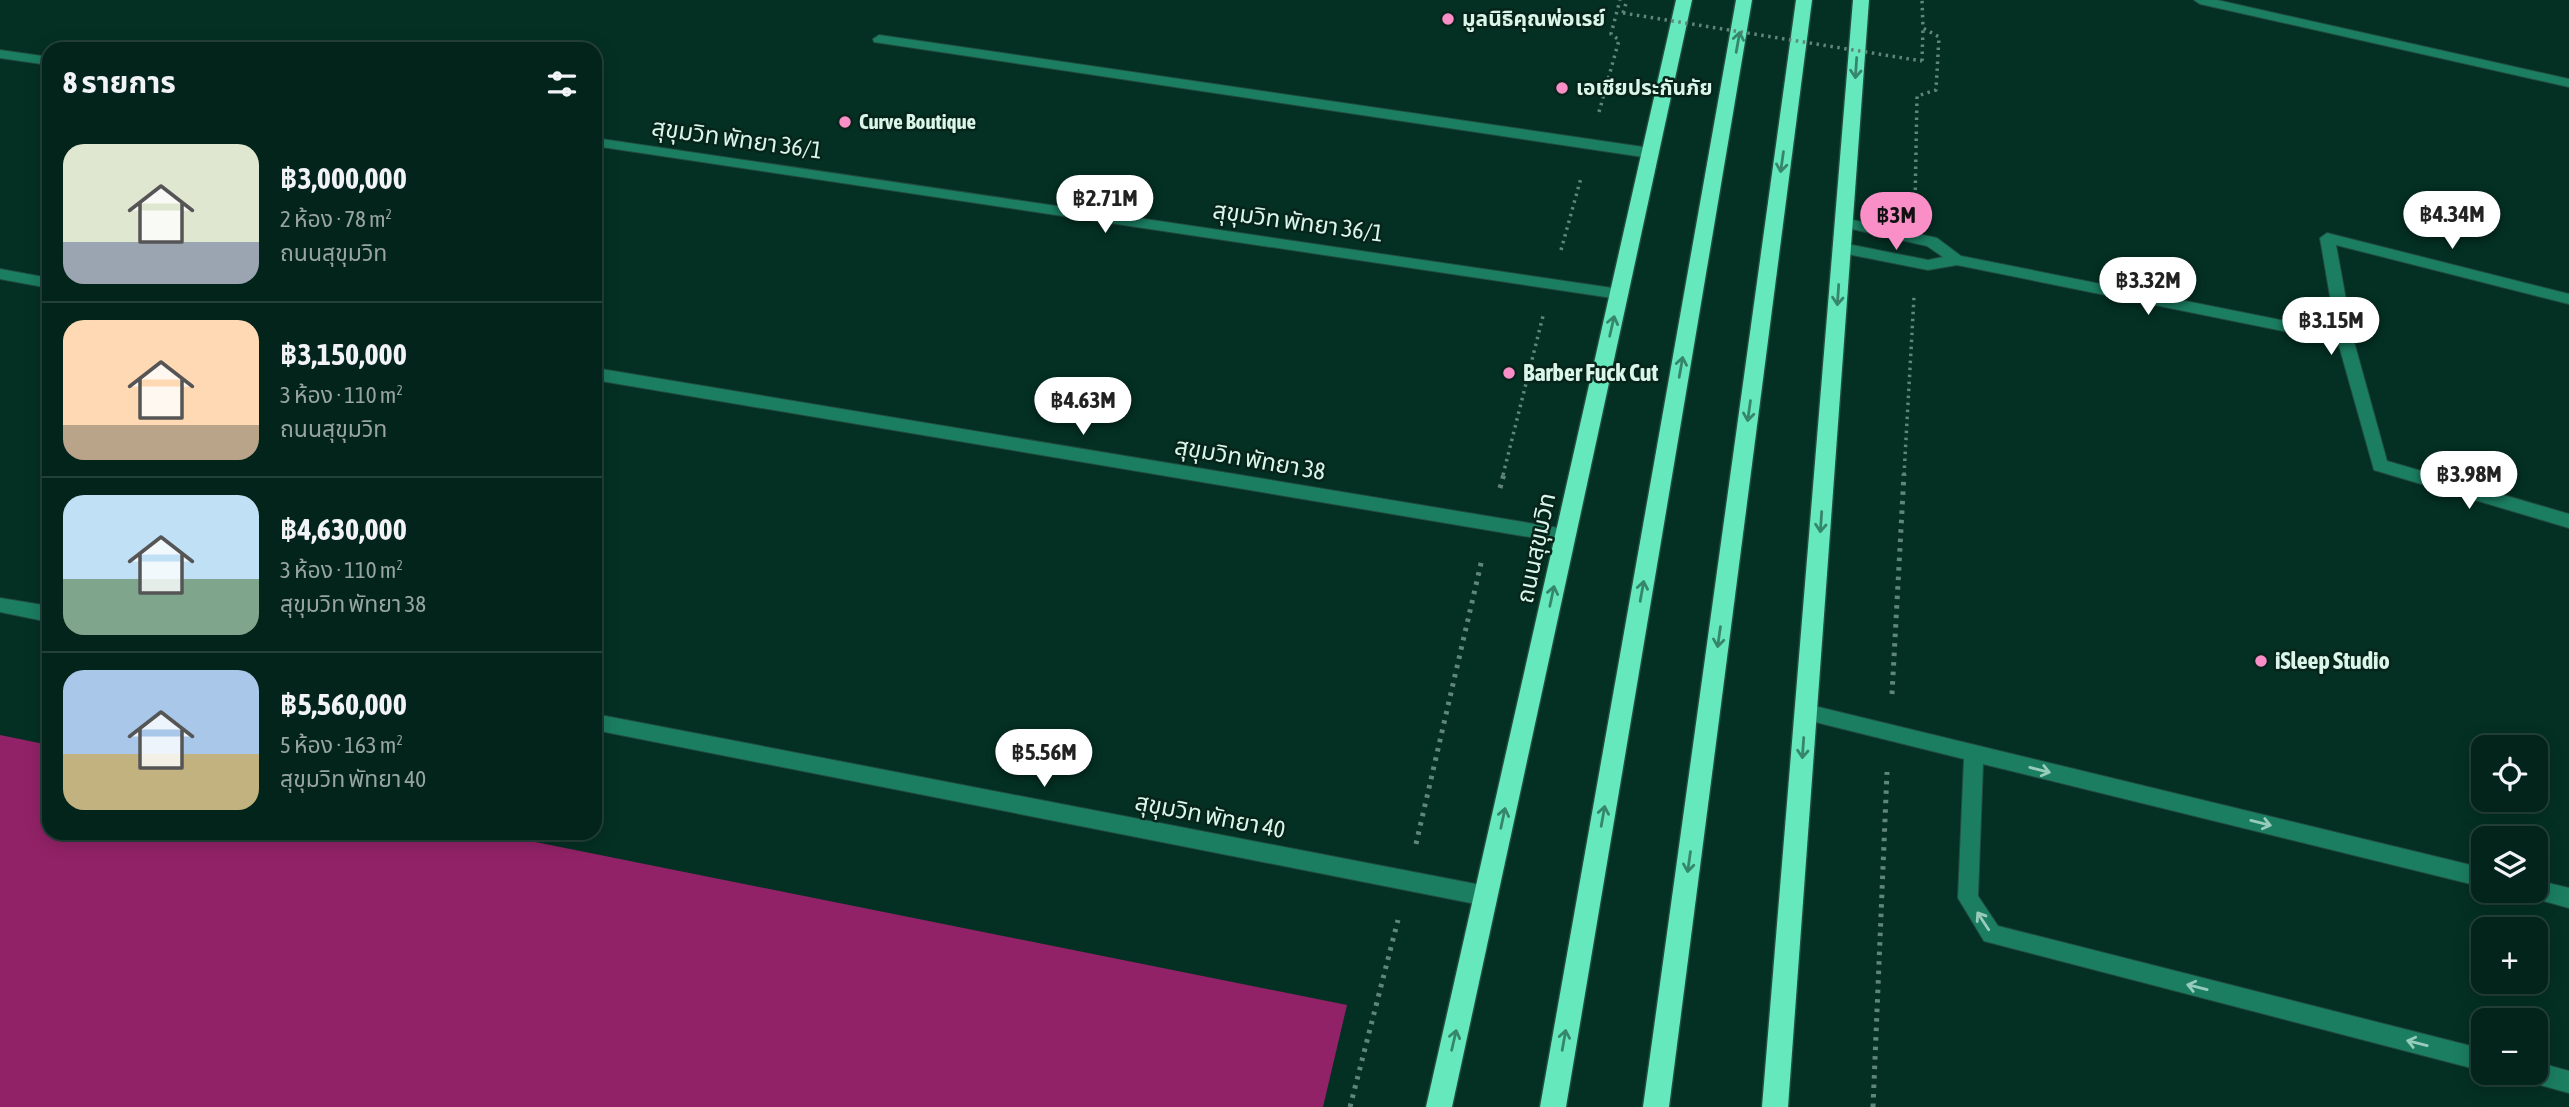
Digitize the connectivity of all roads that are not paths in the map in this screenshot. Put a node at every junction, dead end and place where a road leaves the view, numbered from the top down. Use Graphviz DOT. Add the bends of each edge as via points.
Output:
graph roads {
  1 [pos="1684,0"];
  2 [pos="1744,0"];
  3 [pos="1804,0"];
  4 [pos="1861,0"];
  5 [pos="2200,0"];
  6 [pos="879,39"];
  7 [pos="0,54"];
  8 [pos="42,60"];
  9 [pos="2569,83"];
  10 [pos="602,143"];
  11 [pos="1650,153"];
  12 [pos="1844,223"];
  13 [pos="1842,248"];
  14 [pos="1958,260"];
  15 [pos="0,274"];
  16 [pos="42,282"];
  17 [pos="1619,294"];
  18 [pos="2569,299"];
  19 [pos="2345,338"];
  20 [pos="602,375"];
  21 [pos="2569,521"];
  22 [pos="1565,536"];
  23 [pos="0,605"];
  24 [pos="42,613"];
  25 [pos="1806,712"];
  26 [pos="602,723"];
  27 [pos="1974,754"];
  28 [pos="2471,874"];
  29 [pos="2548,893"];
  30 [pos="1486,896"];
  31 [pos="2569,898"];
  32 [pos="2471,1057"];
  33 [pos="2548,1077"];
  34 [pos="2569,1082"];
  35 [pos="1439,1107"];
  36 [pos="1553,1107"];
  37 [pos="1656,1107"];
  38 [pos="1775,1107"];
  1 -- 11 [label="highway, ถนนสุขุมวิท"];
  36 -- 2 [label="highway, one-way"];
  3 -- 37 [label="highway, one-way"];
  4 -- 12 [label="highway, one-way"];
  5 -- 9 [label="street"];
  6 -- 11 [label="street"];
  7 -- 8 [label="street"];
  10 -- 17 [label="street, สุขุมวิท พัทยา 36/1"];
  11 -- 17 [label="highway, ถนนสุขุมวิท"];
  12 -- 13 [label="highway"];
  12 -- 14 [label="street" via="1932,242"];
  13 -- 14 [label="street" via="1928,265"];
  13 -- 25 [label="highway, one-way"];
  14 -- 19 [label="street"];
  15 -- 16 [label="street"];
  22 -- 17 [label="highway, ถนนสุขุมวิท, one-way"];
  18 -- 19 [label="street" via="2327,238"];
  19 -- 21 [label="street" via="2380,465"];
  20 -- 22 [label="street, สุขุมวิท พัทยา 38"];
  30 -- 22 [label="highway, ถนนสุขุมวิท, one-way"];
  23 -- 24 [label="street"];
  25 -- 27 [label="street"];
  25 -- 38 [label="highway, one-way"];
  26 -- 30 [label="street, สุขุมวิท พัทยา 40"];
  27 -- 28 [label="street, one-way"];
  32 -- 27 [label="street, one-way" via="1991,934 1968,898"];
  29 -- 31 [label="street"];
  35 -- 30 [label="highway, ถนนสุขุมวิท, one-way"];
  33 -- 34 [label="street"];
}
